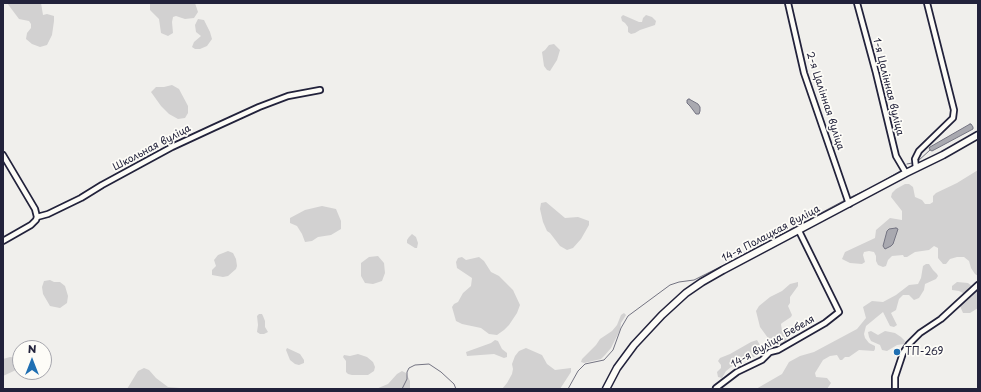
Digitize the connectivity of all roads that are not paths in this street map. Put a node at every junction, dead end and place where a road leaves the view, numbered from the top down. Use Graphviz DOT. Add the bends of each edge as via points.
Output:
graph roads {
  1 [pos="788,3"];
  2 [pos="857,3"];
  3 [pos="927,3"];
  4 [pos="320,90"];
  5 [pos="978,135"];
  6 [pos="3,155"];
  7 [pos="916,168"];
  8 [pos="906,173"];
  9 [pos="849,204"];
  10 [pos="37,217"];
  11 [pos="799,230"];
  12 [pos="3,241"];
  13 [pos="978,285"];
  14 [pos="716,388"];
  15 [pos="606,389"];
  16 [pos="895,389"];
  1 -- 9 [label="street, 2-я Цалінная вуліца" via="804,73"];
  2 -- 8 [label="street, 1-я Цалінная вуліца" via="896,156"];
  3 -- 7 [label="street" via="954,110 953,118 919,151 915,159"];
  4 -- 10 [label="street, Школьная вуліца" via="288,96 219,125 172,147 81,198"];
  5 -- 7 [label="main road, 14-я Полацкая вуліца"];
  6 -- 10 [label="street" via="35,209"];
  7 -- 8 [label="main road, 14-я Полацкая вуліца"];
  8 -- 9 [label="main road, 14-я Полацкая вуліца"];
  9 -- 11 [label="main road, 14-я Полацкая вуліца"];
  10 -- 12 [label="street, Школьная вуліца" via="31,225"];
  11 -- 14 [label="street, 14-я вуліца Бебеля" via="839,312 825,323 737,372"];
  11 -- 15 [label="main road, 14-я Полацкая вуліца" via="686,293 634,344"];
  13 -- 16 [label="street" via="909,344 903,353 895,377"];
}
